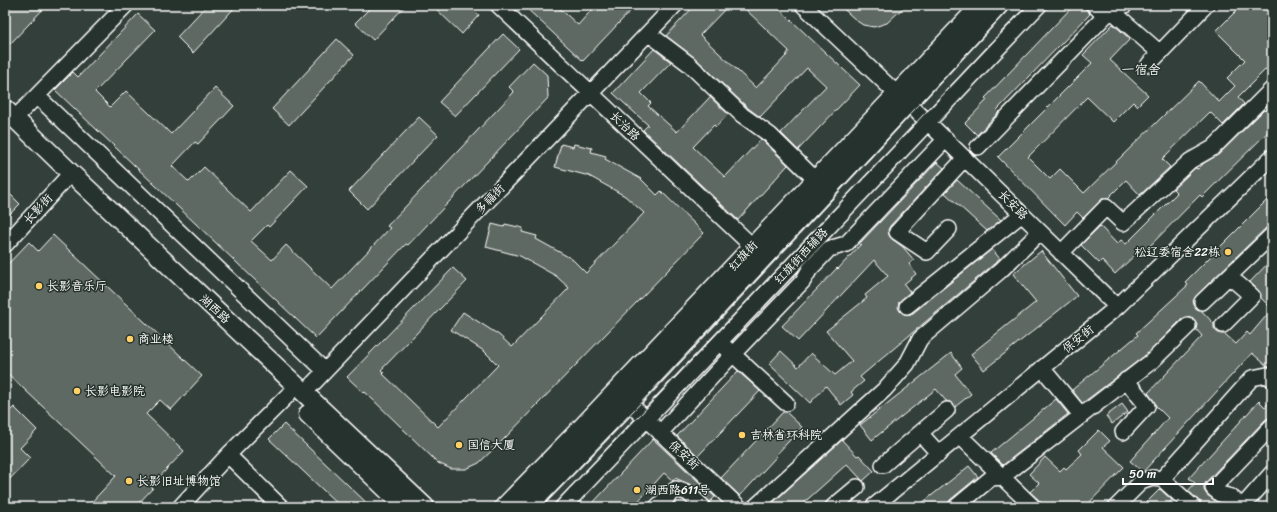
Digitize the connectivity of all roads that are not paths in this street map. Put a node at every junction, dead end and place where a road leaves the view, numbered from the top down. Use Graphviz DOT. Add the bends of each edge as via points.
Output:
graph roads {
  1 [pos="126,5"];
  2 [pos="675,5"];
  3 [pos="803,5"];
  4 [pos="981,5"];
  5 [pos="999,5"];
  6 [pos="1039,5"];
  7 [pos="1094,5"];
  8 [pos="1125,5"];
  9 [pos="1206,5"];
  10 [pos="501,6"];
  11 [pos="1108,13"];
  12 [pos="648,33"];
  13 [pos="1160,53"];
  14 [pos="1149,64"];
  15 [pos="1272,89"];
  16 [pos="591,94"];
  17 [pos="37,96"];
  18 [pos="903,99"];
  19 [pos="8,118"];
  20 [pos="928,122"];
  21 [pos="946,139"];
  22 [pos="978,147"];
  23 [pos="966,158"];
  24 [pos="1271,161"];
  25 [pos="67,178"];
  26 [pos="816,180"];
  27 [pos="1022,214"];
  28 [pos="949,229"];
  29 [pos="1040,232"];
  30 [pos="1272,235"];
  31 [pos="5,244"];
  32 [pos="752,246"];
  33 [pos="1062,253"];
  34 [pos="1229,276"];
  35 [pos="1202,302"];
  36 [pos="907,306"];
  37 [pos="1117,307"];
  38 [pos="1223,325"];
  39 [pos="1188,326"];
  40 [pos="720,342"];
  41 [pos="733,354"];
  42 [pos="1042,368"];
  43 [pos="325,371"];
  44 [pos="1272,379"];
  45 [pos="1126,380"];
  46 [pos="296,394"];
  47 [pos="629,403"];
  48 [pos="786,403"];
  49 [pos="947,410"];
  50 [pos="1081,415"];
  51 [pos="646,419"];
  52 [pos="1272,426"];
  53 [pos="1123,432"];
  54 [pos="660,433"];
  55 [pos="920,433"];
  56 [pos="960,436"];
  57 [pos="939,454"];
  58 [pos="228,455"];
  59 [pos="883,465"];
  60 [pos="1272,473"];
  61 [pos="1002,477"];
  62 [pos="1162,479"];
  63 [pos="857,487"];
  64 [pos="180,507"];
  65 [pos="281,507"];
  66 [pos="405,507"];
  67 [pos="426,507"];
  68 [pos="504,507"];
  69 [pos="528,507"];
  70 [pos="563,507"];
  71 [pos="658,507"];
  72 [pos="703,507"];
  73 [pos="739,507"];
  74 [pos="756,507"];
  75 [pos="833,507"];
  76 [pos="873,507"];
  77 [pos="956,507"];
  78 [pos="1033,507"];
  79 [pos="1116,507"];
  80 [pos="1192,507"];
  81 [pos="1242,507"];
  1 -- 17 [label="street"];
  2 -- 12 [label="street, 多福街"];
  3 -- 18 [label="street, 长安路"];
  4 -- 18 [label="main road, 红旗街"];
  5 -- 18 [label="main road, 红旗街"];
  6 -- 20 [label="street, 红旗街西辅路"];
  7 -- 11 [label="street"];
  8 -- 11 [label="street"];
  9 -- 13 [label="street"];
  10 -- 16 [label="street, 长治路"];
  11 -- 13 [label="street"];
  11 -- 22 [label="street"];
  12 -- 16 [label="street, 多福街"];
  12 -- 26 [label="street" via="689,64 742,115 770,135"];
  13 -- 14 [label="street"];
  15 -- 33 [label="street" via="1213,148 1190,161 1123,223 1106,207"];
  16 -- 32 [label="street, 长治路"];
  16 -- 43 [label="street, 多福街"];
  17 -- 19 [label="street"];
  17 -- 43 [label="street"];
  18 -- 20 [label="street, 长安路"];
  18 -- 26 [label="main road, 红旗街"];
  18 -- 47 [label="main road, 红旗街"];
  19 -- 25 [label="main road, 湖西路"];
  20 -- 21 [label="street, 长安路"];
  20 -- 40 [label="street, 红旗街西辅路"];
  21 -- 23 [label="street, 长安路"];
  21 -- 41 [label="street" via="846,244 829,249 810,269 803,282"];
  23 -- 27 [label="street, 长安路"];
  23 -- 28 [label="street" via="898,232 927,252"];
  24 -- 37 [label="street, 保安街"];
  25 -- 31 [label="street, 长影街"];
  25 -- 46 [label="main road, 湖西路"];
  26 -- 32 [label="main road, 红旗街"];
  27 -- 29 [label="street, 长安路"];
  27 -- 36 [label="street"];
  29 -- 33 [label="street, 长安路"];
  29 -- 74 [label="street" via="1000,271 920,339 907,364 884,390"];
  30 -- 34 [label="street"];
  32 -- 68 [label="main road, 红旗街"];
  33 -- 37 [label="street, 长安路"];
  34 -- 35 [label="street"];
  34 -- 38 [label="street" via="1252,296"];
  37 -- 42 [label="street, 保安街"];
  39 -- 45 [label="street" via="1152,361"];
  40 -- 41 [label="street"];
  40 -- 51 [label="street, 红旗街西辅路"];
  41 -- 48 [label="street"];
  41 -- 54 [label="street"];
  42 -- 50 [label="street"];
  42 -- 56 [label="street, 保安街"];
  43 -- 46 [label="street, 多福街"];
  44 -- 62 [label="street" via="1267,375 1252,378"];
  45 -- 50 [label="street"];
  45 -- 53 [label="street" via="1147,406"];
  46 -- 58 [label="street, 多福街"];
  46 -- 66 [label="main road, 湖西路"];
  46 -- 67 [label="main road, 湖西路"];
  47 -- 51 [label="street, 保安街"];
  47 -- 69 [label="main road, 红旗街"];
  49 -- 55 [label="street"];
  50 -- 61 [label="street"];
  51 -- 54 [label="street, 保安街"];
  51 -- 70 [label="street, 红旗街西辅路"];
  52 -- 81 [label="street" via="1213,488 1220,494 1231,497"];
  54 -- 73 [label="street, 保安街"];
  55 -- 57 [label="street"];
  55 -- 59 [label="street"];
  56 -- 57 [label="street, 保安街"];
  56 -- 61 [label="street"];
  57 -- 76 [label="street, 保安街"];
  58 -- 64 [label="street, 多福街"];
  58 -- 65 [label="street"];
  60 -- 81 [label="street"];
  61 -- 77 [label="street" via="991,478"];
  61 -- 78 [label="street"];
  62 -- 79 [label="street" via="1152,478 1141,482"];
  62 -- 80 [label="street"];
  63 -- 75 [label="street"];
  71 -- 72 [label="street" via="676,489 688,493"];
}
